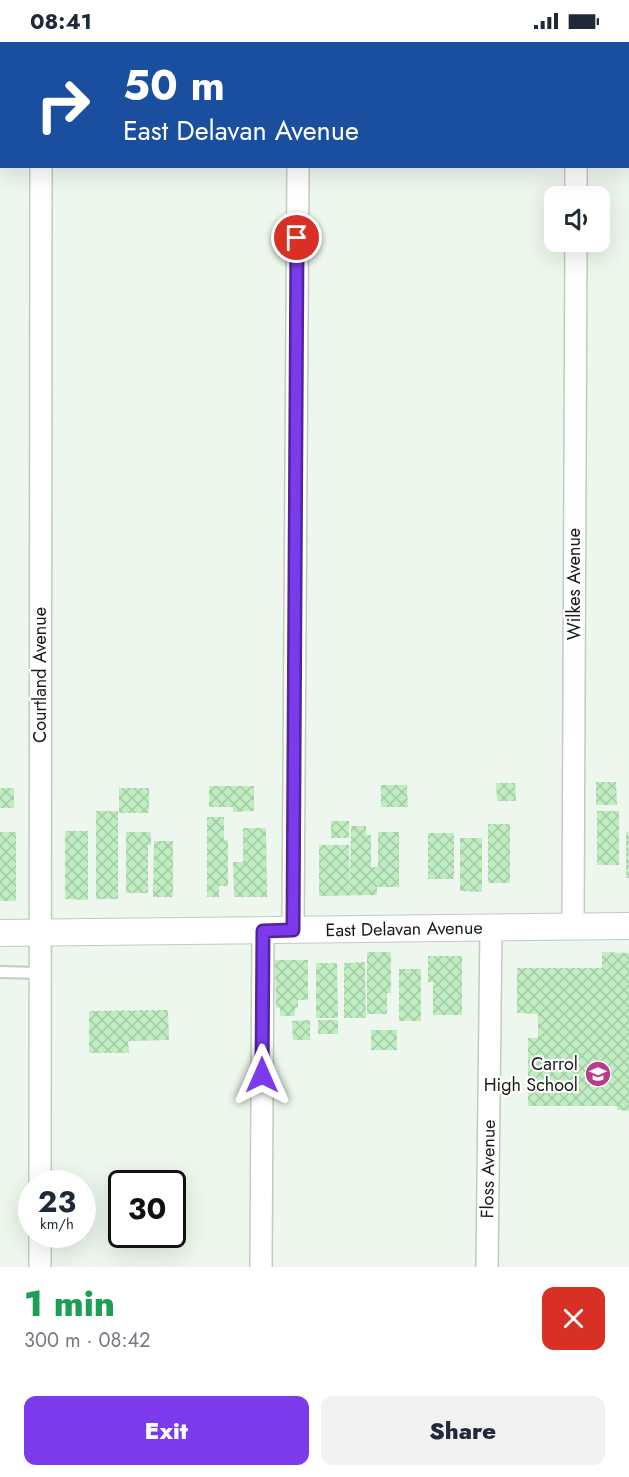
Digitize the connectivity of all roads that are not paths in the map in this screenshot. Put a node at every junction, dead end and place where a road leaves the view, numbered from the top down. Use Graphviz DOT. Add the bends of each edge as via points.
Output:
graph roads {
  1 [pos="41,168"];
  2 [pos="298,168"];
  3 [pos="576,168"];
  4 [pos="576,186"];
  5 [pos="576,252"];
  6 [pos="629,926"];
  7 [pos="573,927"];
  8 [pos="490,928"];
  9 [pos="293,930"];
  10 [pos="263,931"];
  11 [pos="0,933"];
  12 [pos="39,933"];
  13 [pos="0,972"];
  14 [pos="40,972"];
  15 [pos="40,1170"];
  16 [pos="40,1248"];
  17 [pos="40,1267"];
  18 [pos="261,1267"];
  19 [pos="487,1267"];
  1 -- 12 [label="street, Courtland Avenue"];
  2 -- 9 [label="street"];
  3 -- 4 [label="street"];
  5 -- 7 [label="street, Wilkes Avenue"];
  6 -- 7 [label="street, East Delavan Avenue"];
  7 -- 8 [label="street, East Delavan Avenue"];
  8 -- 9 [label="street, East Delavan Avenue"];
  8 -- 19 [label="street, Floss Avenue"];
  9 -- 10 [label="street, East Delavan Avenue"];
  10 -- 12 [label="street, East Delavan Avenue"];
  10 -- 18 [label="street"];
  11 -- 12 [label="street, East Delavan Avenue"];
  12 -- 14 [label="street, Courtland Avenue"];
  13 -- 14 [label="lane"];
  14 -- 15 [label="street, Courtland Avenue"];
  16 -- 17 [label="street"];
}
